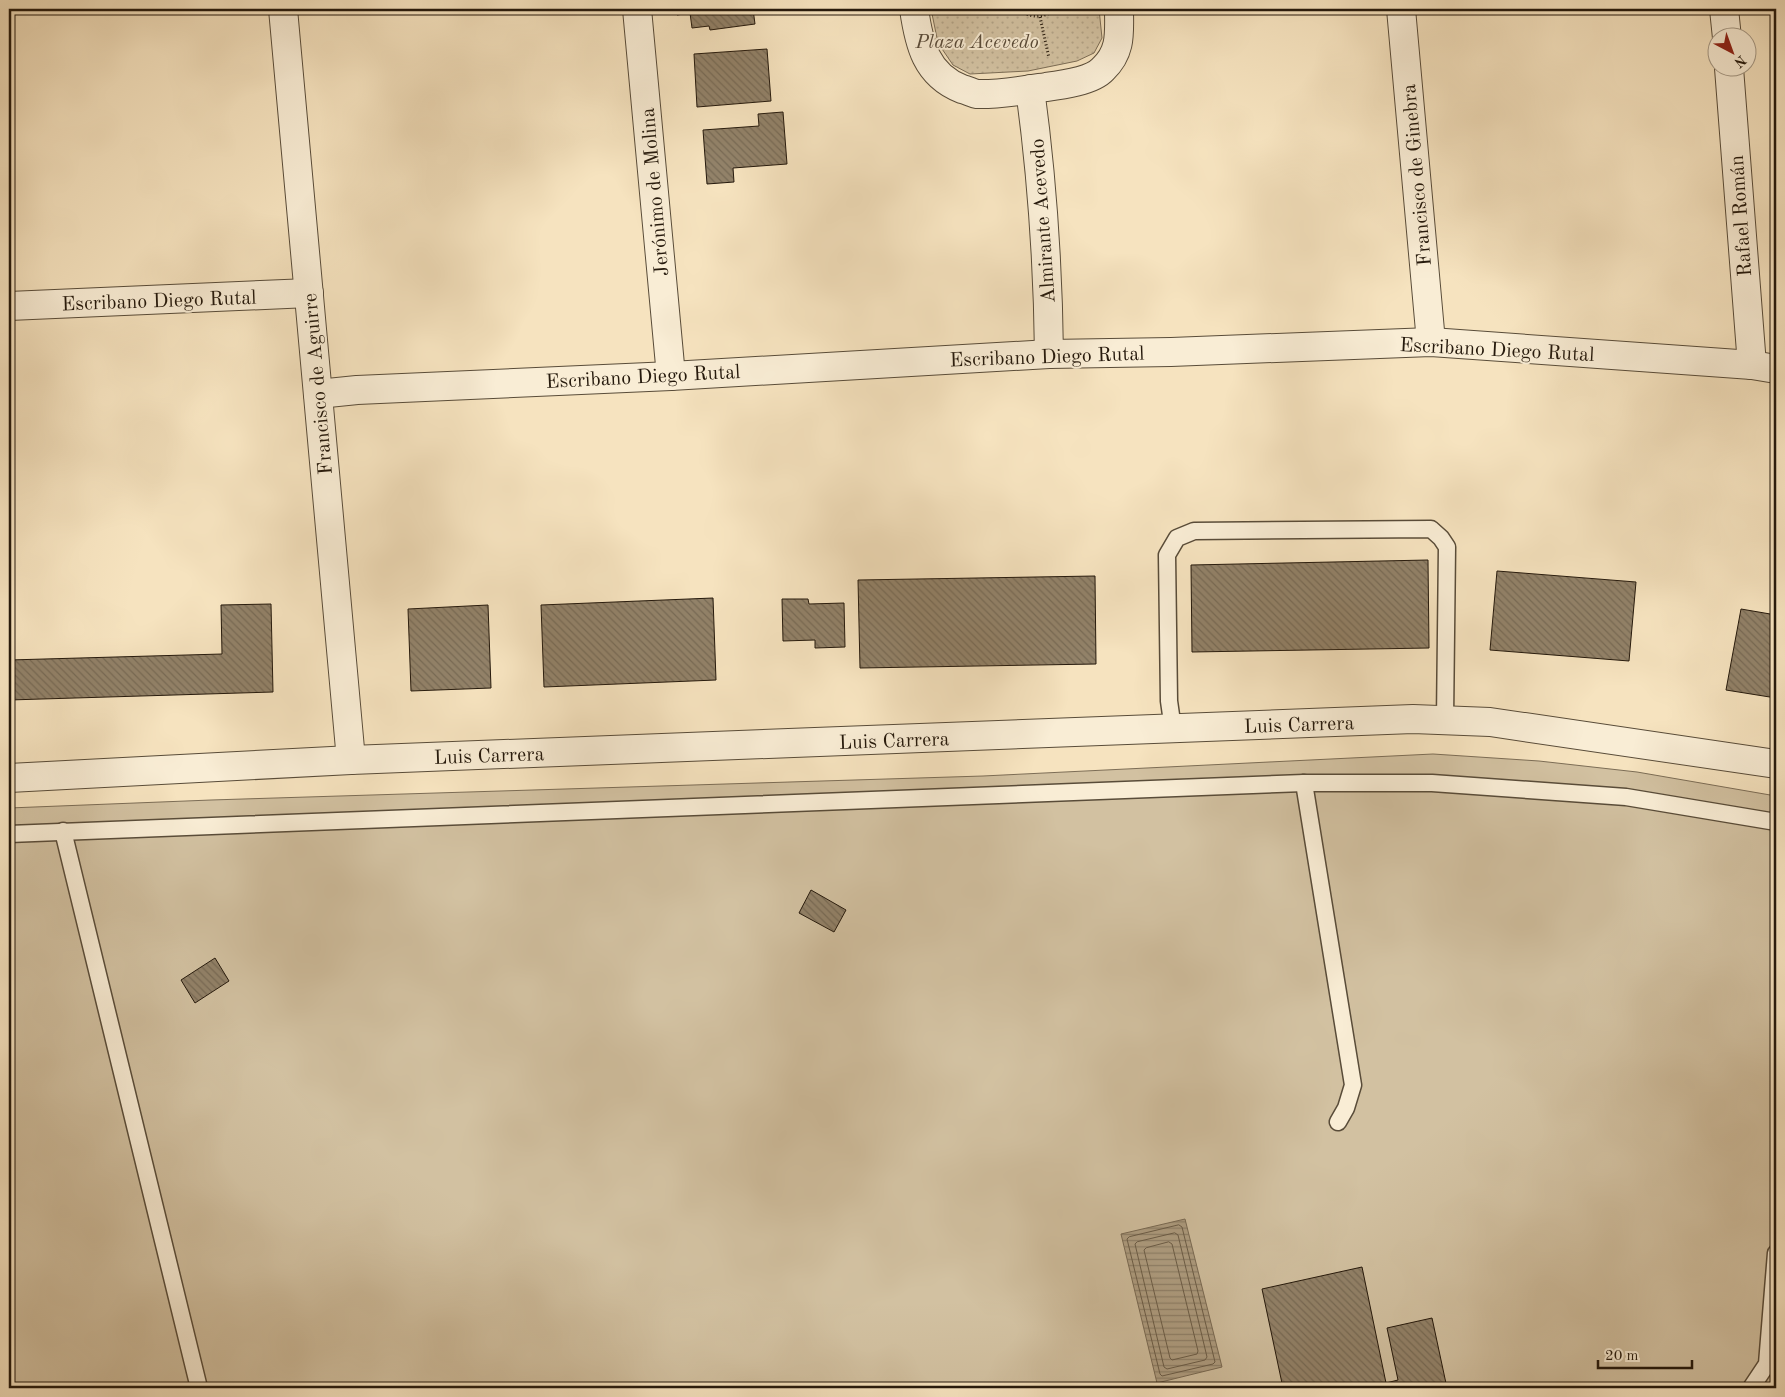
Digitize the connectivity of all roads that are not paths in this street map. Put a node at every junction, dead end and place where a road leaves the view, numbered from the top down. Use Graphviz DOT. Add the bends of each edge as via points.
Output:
graph roads {
  1 [pos="283,9"];
  2 [pos="637,9"];
  3 [pos="914,9"];
  4 [pos="1118,9"];
  5 [pos="1401,9"];
  6 [pos="1724,9"];
  7 [pos="1726,28"];
  8 [pos="1730,78"];
  9 [pos="1042,88"];
  10 [pos="308,293"];
  11 [pos="9,306"];
  12 [pos="1431,342"];
  13 [pos="1049,354"];
  14 [pos="1764,367"];
  15 [pos="671,376"];
  16 [pos="318,394"];
  17 [pos="1444,719"];
  18 [pos="1173,729"];
  19 [pos="352,760"];
  20 [pos="1776,764"];
  21 [pos="9,778"];
  22 [pos="1304,783"];
  23 [pos="1776,822"];
  24 [pos="62,832"];
  25 [pos="9,834"];
  26 [pos="1338,1122"];
  27 [pos="1776,1253"];
  28 [pos="199,1388"];
  29 [pos="1751,1388"];
  1 -- 10 [label="street, Francisco de Aguirre"];
  2 -- 15 [label="street, Jerónimo de Molina"];
  3 -- 9 [label="street" via="918,37 931,66 950,84 975,94"];
  4 -- 9 [label="street" via="1119,41 1114,56 1102,71 1086,79"];
  5 -- 12 [label="street, Francisco de Ginebra"];
  6 -- 7 [label="street"];
  8 -- 14 [label="street, Rafael Román"];
  9 -- 13 [label="street, Almirante Acevedo" via="1040,170"];
  10 -- 11 [label="street, Escribano Diego Rutal"];
  10 -- 16 [label="street, Francisco de Aguirre"];
  12 -- 13 [label="street, Escribano Diego Rutal"];
  12 -- 14 [label="street, Escribano Diego Rutal"];
  13 -- 15 [label="street, Escribano Diego Rutal"];
  15 -- 16 [label="street, Escribano Diego Rutal"];
  16 -- 19 [label="street, Francisco de Aguirre"];
  17 -- 18 [label="street, Luis Carrera"];
  17 -- 18 [label="lane" via="1447,547 1431,529 1194,531 1177,538 1168,555 1169,701"];
  17 -- 20 [label="street, Luis Carrera" via="1490,722"];
  18 -- 19 [label="street, Luis Carrera"];
  19 -- 21 [label="street, Luis Carrera"];
  22 -- 23 [label="lane" via="1432,783 1626,797"];
  22 -- 24 [label="lane"];
  22 -- 26 [label="lane" via="1353,1085"];
  24 -- 25 [label="lane"];
  24 -- 28 [label="lane"];
  27 -- 29 [label="lane" via="1767,1364"];
}
